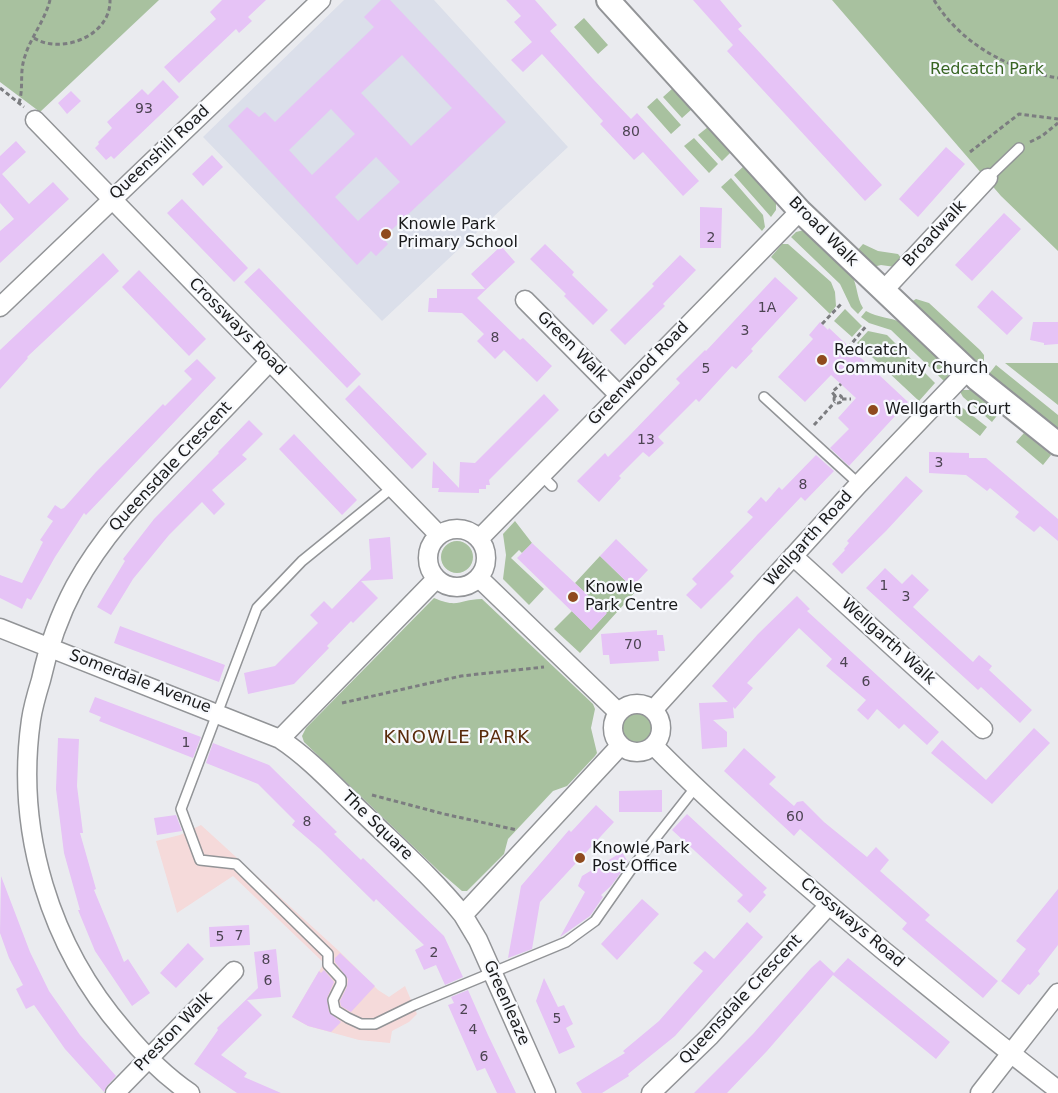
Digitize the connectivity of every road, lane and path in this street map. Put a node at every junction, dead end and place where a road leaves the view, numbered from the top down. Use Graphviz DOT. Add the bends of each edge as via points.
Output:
graph roads {
  1 [pos="50,0"];
  2 [pos="110,0"];
  3 [pos="321,0"];
  4 [pos="608,0"];
  5 [pos="934,0"];
  6 [pos="34,38"];
  7 [pos="1058,78"];
  8 [pos="0,88"];
  9 [pos="19,103"];
  10 [pos="35,120"];
  11 [pos="1058,121"];
  12 [pos="1019,148"];
  13 [pos="970,152"];
  14 [pos="988,178"];
  15 [pos="111,199"];
  16 [pos="800,211"];
  17 [pos="883,291"];
  18 [pos="525,300"];
  19 [pos="842,303"];
  20 [pos="0,307"];
  21 [pos="822,324"];
  22 [pos="867,325"];
  23 [pos="848,348"];
  24 [pos="270,361"];
  25 [pos="968,369"];
  26 [pos="841,384"];
  27 [pos="619,394"];
  28 [pos="836,396"];
  29 [pos="764,397"];
  30 [pos="842,399"];
  31 [pos="851,399"];
  32 [pos="836,402"];
  33 [pos="805,435"];
  34 [pos="1058,444"];
  35 [pos="859,484"];
  36 [pos="393,487"];
  37 [pos="439,535"];
  38 [pos="480,539"];
  39 [pos="793,556"];
  40 [pos="479,578"];
  41 [pos="436,579"];
  42 [pos="0,628"];
  43 [pos="49,646"];
  44 [pos="567,665"];
  45 [pos="340,704"];
  46 [pos="652,710"];
  47 [pos="618,712"];
  48 [pos="218,713"];
  49 [pos="983,729"];
  50 [pos="280,739"];
  51 [pos="620,746"];
  52 [pos="654,746"];
  53 [pos="695,788"];
  54 [pos="366,794"];
  55 [pos="536,834"];
  56 [pos="829,905"];
  57 [pos="463,915"];
  58 [pos="234,971"];
  59 [pos="493,973"];
  60 [pos="1058,993"];
  61 [pos="1011,1054"];
  62 [pos="148,1059"];
  63 [pos="1058,1090"];
  64 [pos="115,1093"];
  65 [pos="190,1093"];
  66 [pos="546,1093"];
  67 [pos="651,1093"];
  68 [pos="980,1093"];
  1 -- 6 [label="path"];
  2 -- 6 [label="path" via="99,30 59,45 44,44"];
  3 -- 15 [label="street, Queenshill Road"];
  4 -- 16 [label="street, Broad Walk"];
  5 -- 7 [label="path" via="975,45 1017,68"];
  6 -- 9 [label="path" via="25,55"];
  8 -- 9 [label="path"];
  9 -- 10 [label="path"];
  10 -- 15 [label="street, Crossways Road"];
  11 -- 12 [label="path" via="1042,136"];
  11 -- 13 [label="path" via="1019,114"];
  12 -- 14 [label="lane"];
  14 -- 17 [label="street, Broadwalk"];
  15 -- 20 [label="street, Queenshill Road"];
  15 -- 24 [label="street, Crossways Road"];
  16 -- 17 [label="street, Broad Walk"];
  16 -- 27 [label="street, Greenwood Road"];
  17 -- 25 [label="street, Broad Walk"];
  18 -- 27 [label="street, Green Walk"];
  19 -- 21 [label="path"];
  22 -- 23 [label="path"];
  24 -- 36 [label="street, Crossways Road"];
  24 -- 43 [label="street, Queensdale Crescent" via="126,512 99,546 74,588"];
  25 -- 34 [label="street, Broad Walk"];
  25 -- 35 [label="street, Wellgarth Road"];
  26 -- 28 [label="path" via="832,392"];
  27 -- 38 [label="street, Greenwood Road" via="547,480"];
  28 -- 30 [label="path"];
  28 -- 32 [label="path"];
  29 -- 33 [label="lane"];
  30 -- 31 [label="path"];
  30 -- 32 [label="path"];
  32 -- 33 [label="path"];
  33 -- 35 [label="lane"];
  35 -- 39 [label="street, Wellgarth Road"];
  36 -- 37 [label="street, Crossways Road"];
  36 -- 48 [label="lane" via="302,561 257,608"];
  37 -- 38 [label="street" via="464,530"];
  37 -- 41 [label="street" via="428,557"];
  38 -- 40 [label="street" via="486,559"];
  39 -- 46 [label="street, Wellgarth Road"];
  39 -- 49 [label="street, Wellgarth Walk"];
  40 -- 41 [label="street" via="471,584 453,587"];
  40 -- 44 [label="street"];
  41 -- 50 [label="street"];
  42 -- 43 [label="street, Somerdale Avenue"];
  43 -- 48 [label="street, Somerdale Avenue"];
  43 -- 62 [label="street, Queensdale Crescent" via="31,718 27,771 30,822 41,875 57,927 79,969 104,1008"];
  44 -- 45 [label="path" via="461,676"];
  44 -- 47 [label="street"];
  46 -- 47 [label="street" via="639,704"];
  46 -- 52 [label="street" via="660,724"];
  47 -- 51 [label="street" via="612,729"];
  48 -- 50 [label="street, Somerdale Avenue"];
  48 -- 59 [label="lane" via="181,812 200,860 236,864 328,954 328,965 341,979 333,1000 335,1010 361,1024 375,1024"];
  50 -- 57 [label="street, The Square" via="358,808 443,890"];
  51 -- 52 [label="street" via="640,752"];
  51 -- 55 [label="street"];
  52 -- 53 [label="street, Crossways Road"];
  53 -- 56 [label="street, Crossways Road"];
  53 -- 59 [label="lane" via="595,921 566,942"];
  54 -- 55 [label="path"];
  55 -- 57 [label="street"];
  56 -- 61 [label="street, Crossways Road"];
  56 -- 67 [label="street, Queensdale Crescent" via="710,1036"];
  57 -- 59 [label="street, Greenleaze"];
  58 -- 62 [label="street, Preston Walk"];
  59 -- 66 [label="street, Greenleaze"];
  60 -- 61 [label="street"];
  61 -- 63 [label="street, Crossways Road"];
  61 -- 68 [label="street"];
  62 -- 64 [label="street, Preston Walk"];
  62 -- 65 [label="street, Queensdale Crescent"];
}
